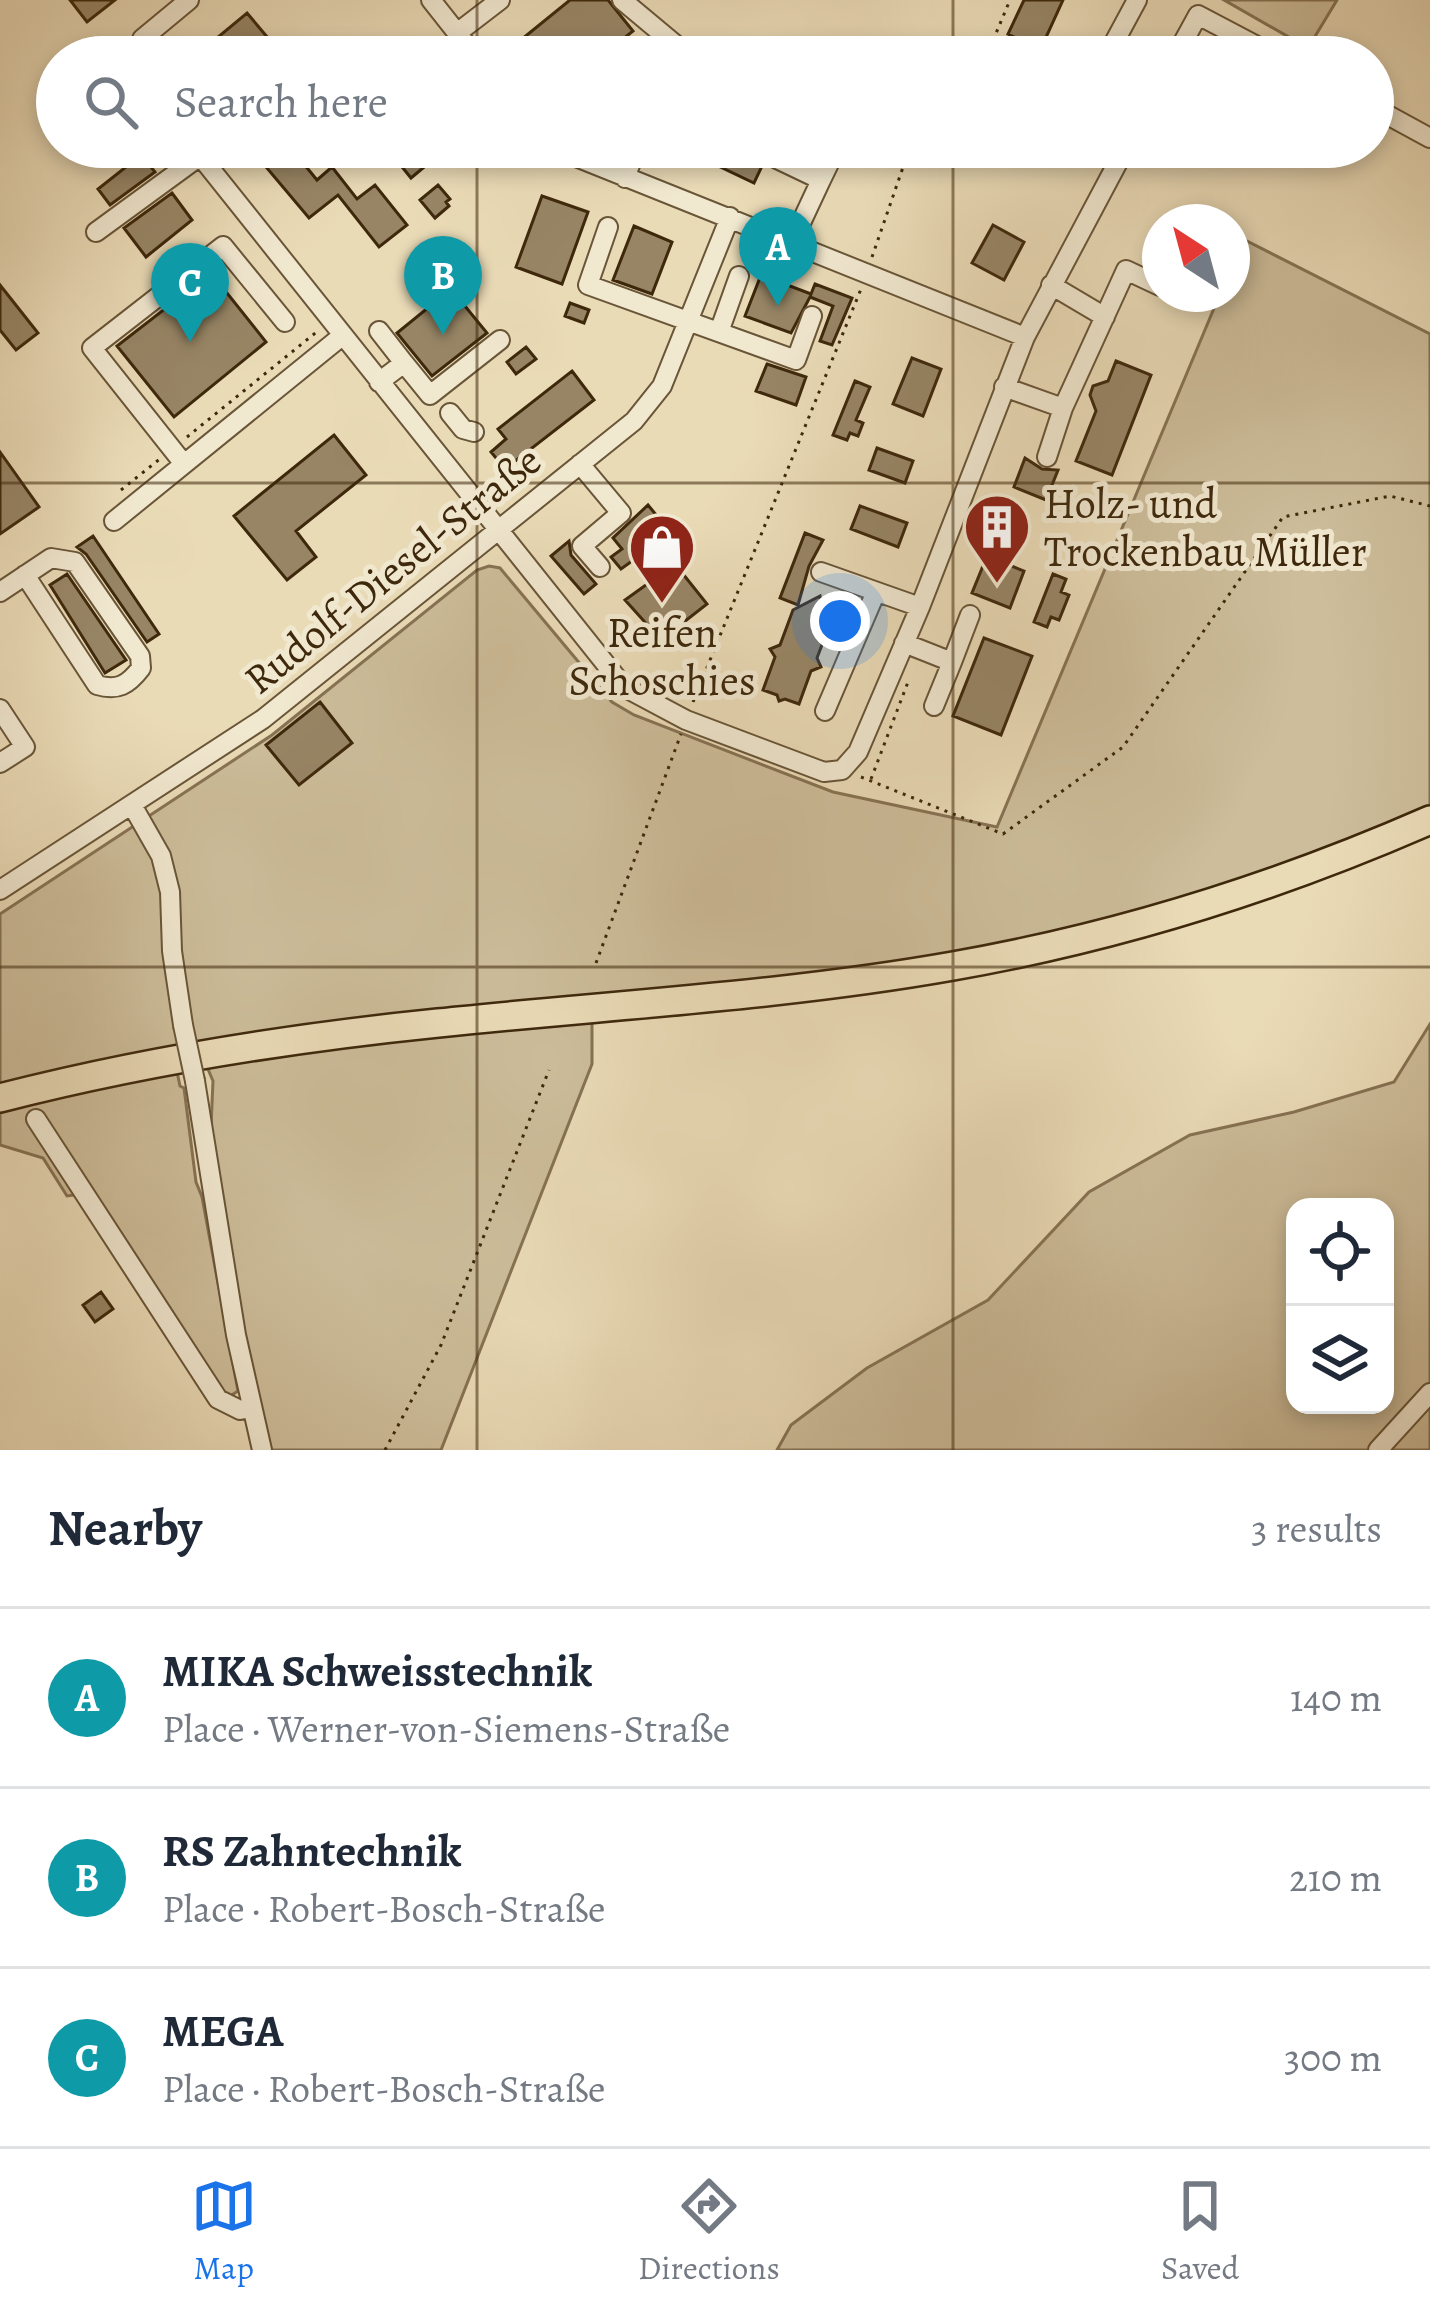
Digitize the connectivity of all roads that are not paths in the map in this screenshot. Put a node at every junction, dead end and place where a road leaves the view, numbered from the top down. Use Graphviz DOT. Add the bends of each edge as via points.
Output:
graph roads {
  1 [pos="189,0"];
  2 [pos="430,0"];
  3 [pos="500,0"];
  4 [pos="622,0"];
  5 [pos="1137,0"];
  6 [pos="1202,7"];
  7 [pos="457,33"];
  8 [pos="146,36"];
  9 [pos="459,36"];
  10 [pos="665,36"];
  11 [pos="1118,36"];
  12 [pos="1186,36"];
  13 [pos="1246,36"];
  14 [pos="1394,118"];
  15 [pos="1430,138"];
  16 [pos="176,168"];
  17 [pos="210,168"];
  18 [pos="601,168"];
  19 [pos="629,168"];
  20 [pos="796,168"];
  21 [pos="827,168"];
  22 [pos="1115,168"];
  23 [pos="625,178"];
  24 [pos="821,180"];
  25 [pos="730,217"];
  26 [pos="608,227"];
  27 [pos="96,232"];
  28 [pos="791,242"];
  29 [pos="739,275"];
  30 [pos="1142,278"];
  31 [pos="1051,285"];
  32 [pos="812,316"];
  33 [pos="1105,316"];
  34 [pos="285,322"];
  35 [pos="689,322"];
  36 [pos="336,328"];
  37 [pos="380,331"];
  38 [pos="719,332"];
  39 [pos="1025,337"];
  40 [pos="500,340"];
  41 [pos="404,363"];
  42 [pos="380,382"];
  43 [pos="1004,387"];
  44 [pos="1064,408"];
  45 [pos="450,413"];
  46 [pos="474,432"];
  47 [pos="178,457"];
  48 [pos="1047,457"];
  49 [pos="580,464"];
  50 [pos="114,521"];
  51 [pos="499,529"];
  52 [pos="600,567"];
  53 [pos="821,572"];
  54 [pos="25,575"];
  55 [pos="0,592"];
  56 [pos="875,594"];
  57 [pos="920,607"];
  58 [pos="970,615"];
  59 [pos="912,646"];
  60 [pos="952,662"];
  61 [pos="934,706"];
  62 [pos="0,709"];
  63 [pos="825,711"];
  64 [pos="0,763"];
  65 [pos="132,805"];
  66 [pos="1430,820"];
  67 [pos="0,890"];
  68 [pos="0,1098"];
  69 [pos="36,1120"];
  70 [pos="1427,1398"];
  71 [pos="251,1408"];
  72 [pos="262,1450"];
  73 [pos="1378,1450"];
  1 -- 8 [label="street"];
  2 -- 7 [label="street"];
  3 -- 7 [label="street"];
  4 -- 10 [label="street"];
  5 -- 11 [label="street"];
  6 -- 12 [label="street"];
  6 -- 13 [label="street"];
  7 -- 9 [label="street"];
  14 -- 15 [label="street"];
  16 -- 27 [label="street"];
  17 -- 36 [label="street"];
  18 -- 23 [label="street"];
  19 -- 23 [label="street"];
  20 -- 24 [label="street"];
  21 -- 24 [label="street"];
  22 -- 31 [label="street"];
  23 -- 25 [label="street"];
  24 -- 28 [label="street"];
  25 -- 28 [label="street"];
  25 -- 35 [label="street, Rudolf-Diesel-Straße"];
  26 -- 35 [label="street" via="588,285"];
  28 -- 39 [label="street"];
  29 -- 38 [label="street"];
  30 -- 33 [label="street" via="1126,270"];
  31 -- 33 [label="street"];
  31 -- 39 [label="street"];
  32 -- 38 [label="street" via="796,360"];
  33 -- 44 [label="street"];
  34 -- 47 [label="street" via="223,246 92,348"];
  35 -- 38 [label="street"];
  35 -- 49 [label="street, Rudolf-Diesel-Straße" via="651,403"];
  36 -- 42 [label="street"];
  36 -- 47 [label="street"];
  37 -- 41 [label="street"];
  39 -- 43 [label="street"];
  40 -- 41 [label="street" via="430,395"];
  41 -- 42 [label="street"];
  42 -- 51 [label="street"];
  43 -- 44 [label="street"];
  43 -- 57 [label="street"];
  44 -- 48 [label="street"];
  45 -- 46 [label="street"];
  47 -- 50 [label="street"];
  49 -- 51 [label="street, Rudolf-Diesel-Straße"];
  49 -- 52 [label="street" via="621,513 582,546"];
  51 -- 59 [label="street" via="624,687 686,720 824,772 842,770 858,752"];
  51 -- 65 [label="street, Rudolf-Diesel-Straße" via="263,719"];
  53 -- 56 [label="street"];
  54 -- 54 [label="street" via="51,558 75,562 140,656 131,682 98,685"];
  54 -- 55 [label="street"];
  56 -- 57 [label="street"];
  56 -- 63 [label="street"];
  57 -- 59 [label="street"];
  58 -- 60 [label="street"];
  59 -- 60 [label="street"];
  60 -- 61 [label="street"];
  62 -- 64 [label="street" via="25,747"];
  65 -- 67 [label="street, Rudolf-Diesel-Straße"];
  65 -- 71 [label="street, bridge" via="161,856 170,892 183,1025"];
  66 -- 68 [label="highway" via="1195,908 1023,952 761,992 322,1036"];
  69 -- 71 [label="street" via="218,1399"];
  70 -- 73 [label="street"];
  71 -- 72 [label="street"];
}
